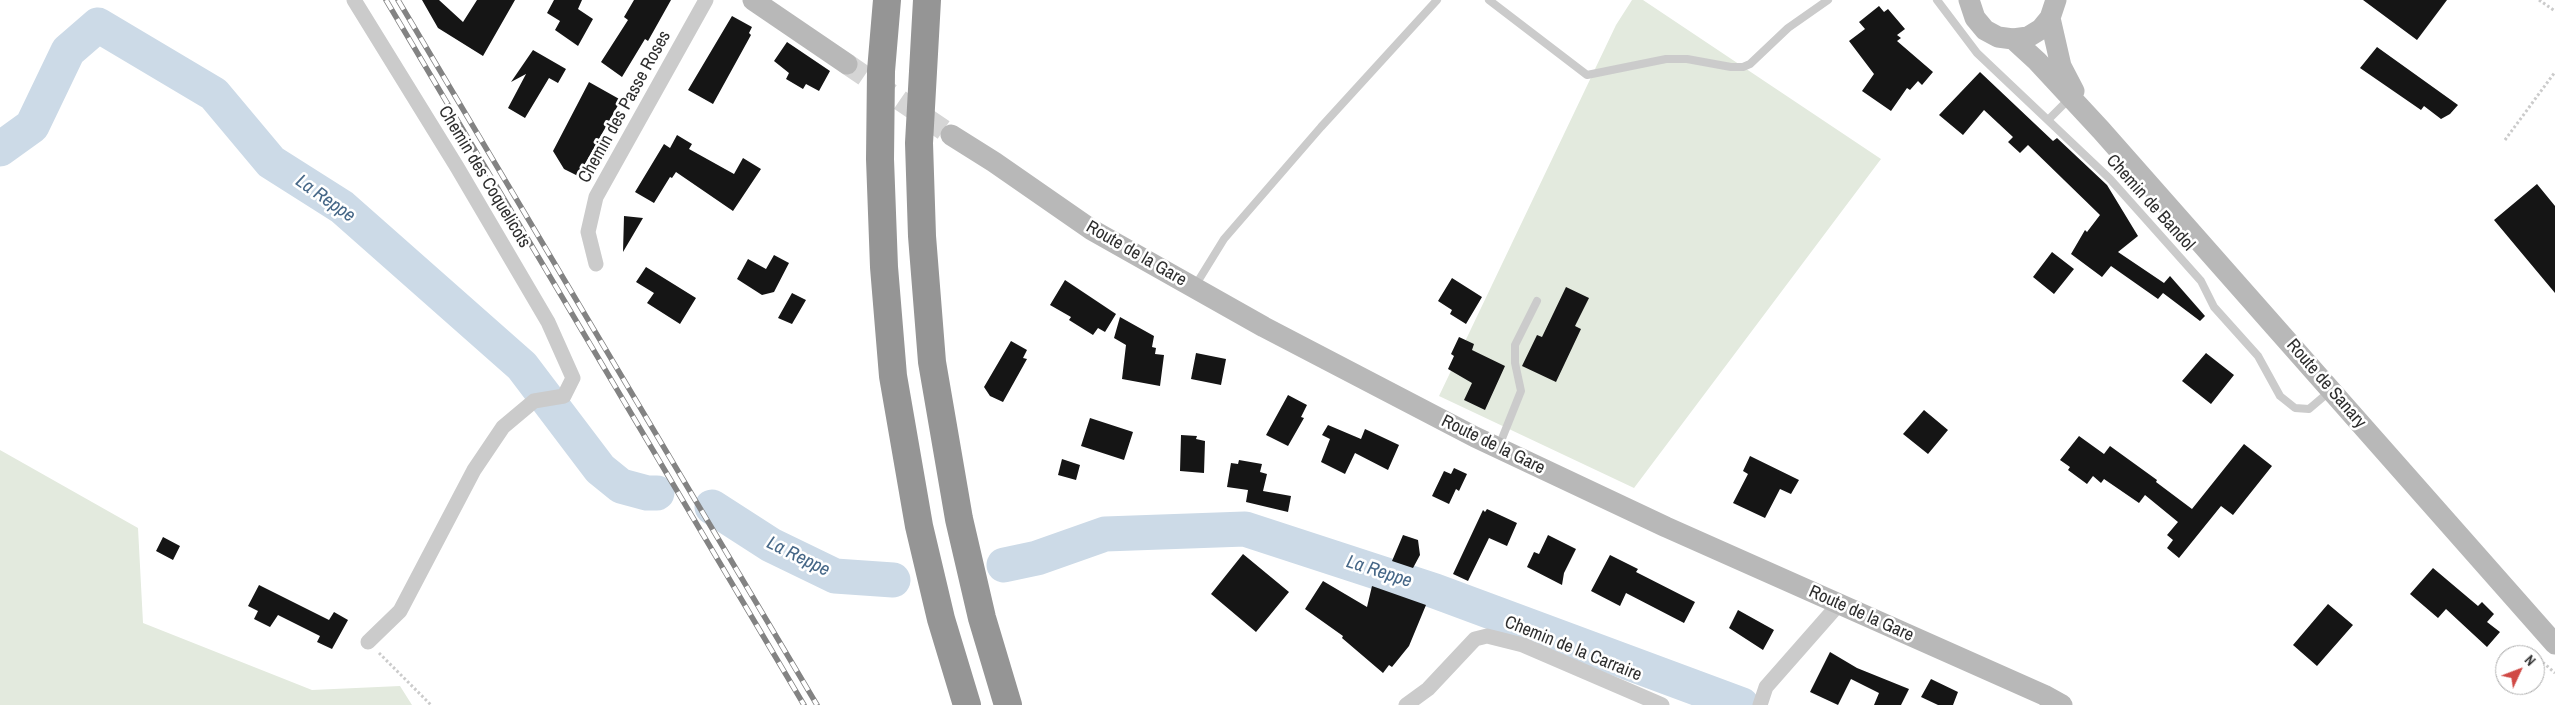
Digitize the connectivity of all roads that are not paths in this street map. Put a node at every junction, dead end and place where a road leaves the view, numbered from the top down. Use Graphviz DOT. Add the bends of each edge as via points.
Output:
graph roads {
  1 [pos="354,0"];
  2 [pos="706,0"];
  3 [pos="753,0"];
  4 [pos="927,0"];
  5 [pos="1437,0"];
  6 [pos="1489,0"];
  7 [pos="1828,0"];
  8 [pos="1937,0"];
  9 [pos="1969,0"];
  10 [pos="886,5"];
  11 [pos="2053,9"];
  12 [pos="2013,39"];
  13 [pos="847,64"];
  14 [pos="2070,98"];
  15 [pos="2048,120"];
  16 [pos="2096,125"];
  17 [pos="951,135"];
  18 [pos="596,264"];
  19 [pos="1194,288"];
  20 [pos="1537,301"];
  21 [pos="2330,390"];
  22 [pos="1498,448"];
  23 [pos="1839,604"];
  24 [pos="368,642"];
  25 [pos="2555,644"];
  26 [pos="967,705"];
  27 [pos="1008,705"];
  28 [pos="1406,705"];
  29 [pos="1662,705"];
  30 [pos="1760,705"];
  31 [pos="2062,705"];
  1 -- 24 [label="street, Chemin des Coquelicots" via="548,322 573,378 564,396 534,401 503,427 474,470 400,611"];
  2 -- 18 [label="street, Chemin des Passe Roses" via="596,197 588,232"];
  3 -- 13 [label="street"];
  4 -- 27 [label="highway" via="919,143 922,236 932,362 961,528 982,618"];
  5 -- 19 [label="lane" via="1224,239"];
  6 -- 7 [label="lane" via="1587,75 1666,59 1743,67 1788,28"];
  8 -- 15 [label="lane, Chemin de Bandol" via="1977,53"];
  9 -- 12 [label="street, Route de Sanary" via="1975,18 1985,30 1998,37"];
  10 -- 26 [label="highway" via="880,159 893,376 919,526 941,619"];
  11 -- 12 [label="street, Route de Sanary" via="2040,30 2028,37"];
  11 -- 16 [label="street, Route de Sanary" via="2061,66"];
  12 -- 14 [label="street, Route de Sanary" via="2038,61"];
  14 -- 15 [label="lane"];
  14 -- 16 [label="street, Route de Sanary"];
  15 -- 21 [label="lane, Chemin de Bandol" via="2110,179 2201,281 2214,307 2258,356 2280,396 2295,408 2309,409"];
  16 -- 21 [label="street, Route de Sanary"];
  17 -- 19 [label="street, Route de la Gare" via="1092,230"];
  19 -- 22 [label="street, Route de la Gare" via="1264,328"];
  20 -- 22 [label="lane" via="1515,345 1521,391"];
  21 -- 25 [label="street, Route de Sanary"];
  22 -- 23 [label="street, Route de la Gare"];
  23 -- 30 [label="street" via="1766,687"];
  23 -- 31 [label="street, Route de la Gare"];
  28 -- 29 [label="street, Chemin de la Carraire" via="1428,689 1475,639 1487,636 1523,645"];
}
